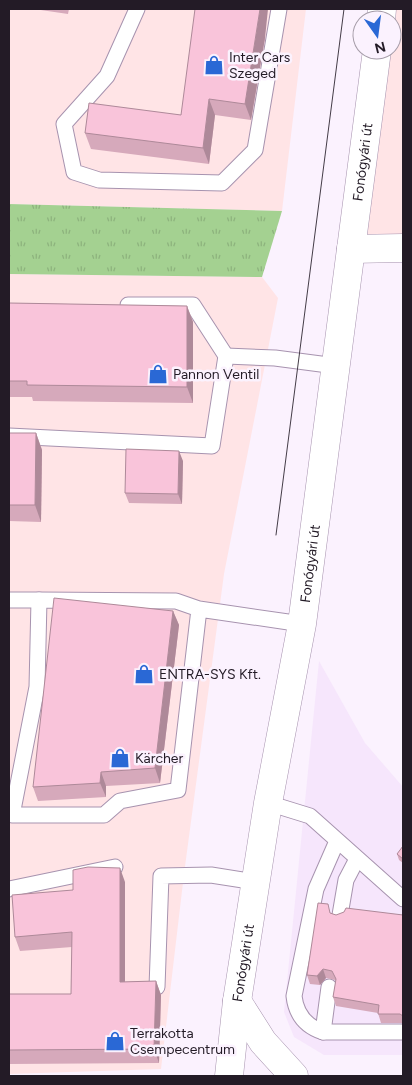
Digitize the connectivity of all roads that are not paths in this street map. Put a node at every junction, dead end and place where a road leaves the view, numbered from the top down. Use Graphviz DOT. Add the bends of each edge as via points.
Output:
graph roads {
  1 [pos="136,9"];
  2 [pos="279,9"];
  3 [pos="376,60"];
  4 [pos="403,248"];
  5 [pos="351,249"];
  6 [pos="116,306"];
  7 [pos="226,356"];
  8 [pos="336,366"];
  9 [pos="9,436"];
  10 [pos="9,600"];
  11 [pos="39,600"];
  12 [pos="199,609"];
  13 [pos="302,624"];
  14 [pos="268,802"];
  15 [pos="337,841"];
  16 [pos="356,859"];
  17 [pos="115,867"];
  18 [pos="256,882"];
  19 [pos="9,890"];
  20 [pos="403,899"];
  21 [pos="340,915"];
  22 [pos="329,986"];
  23 [pos="157,987"];
  24 [pos="238,1002"];
  25 [pos="323,1032"];
  26 [pos="403,1032"];
  27 [pos="228,1076"];
  28 [pos="294,1076"];
  1 -- 2 [label="lane" via="107,76 64,124 74,172 99,180 222,182 255,150"];
  3 -- 5 [label="street, Fonógyári út"];
  4 -- 5 [label="street"];
  5 -- 8 [label="street, Fonógyári út"];
  6 -- 7 [label="lane" via="193,305"];
  7 -- 8 [label="lane"];
  7 -- 9 [label="lane" via="212,446"];
  8 -- 13 [label="street, Fonógyári út"];
  10 -- 11 [label="lane"];
  11 -- 12 [label="lane" via="176,601"];
  11 -- 12 [label="lane" via="37,687 12,816 104,815 120,801 178,790"];
  12 -- 13 [label="lane"];
  13 -- 14 [label="street, Fonógyári út"];
  14 -- 15 [label="lane" via="310,816"];
  14 -- 18 [label="street, Fonógyári út"];
  15 -- 16 [label="lane"];
  15 -- 25 [label="lane" via="316,888 294,996 295,1006 305,1022"];
  16 -- 20 [label="lane"];
  16 -- 21 [label="lane" via="346,880"];
  17 -- 19 [label="lane"];
  18 -- 23 [label="lane" via="211,875 161,876"];
  18 -- 24 [label="street, Fonógyári út"];
  22 -- 25 [label="lane"];
  24 -- 27 [label="street, Fonógyári út"];
  24 -- 28 [label="street" via="263,1042"];
  25 -- 26 [label="lane"];
}
